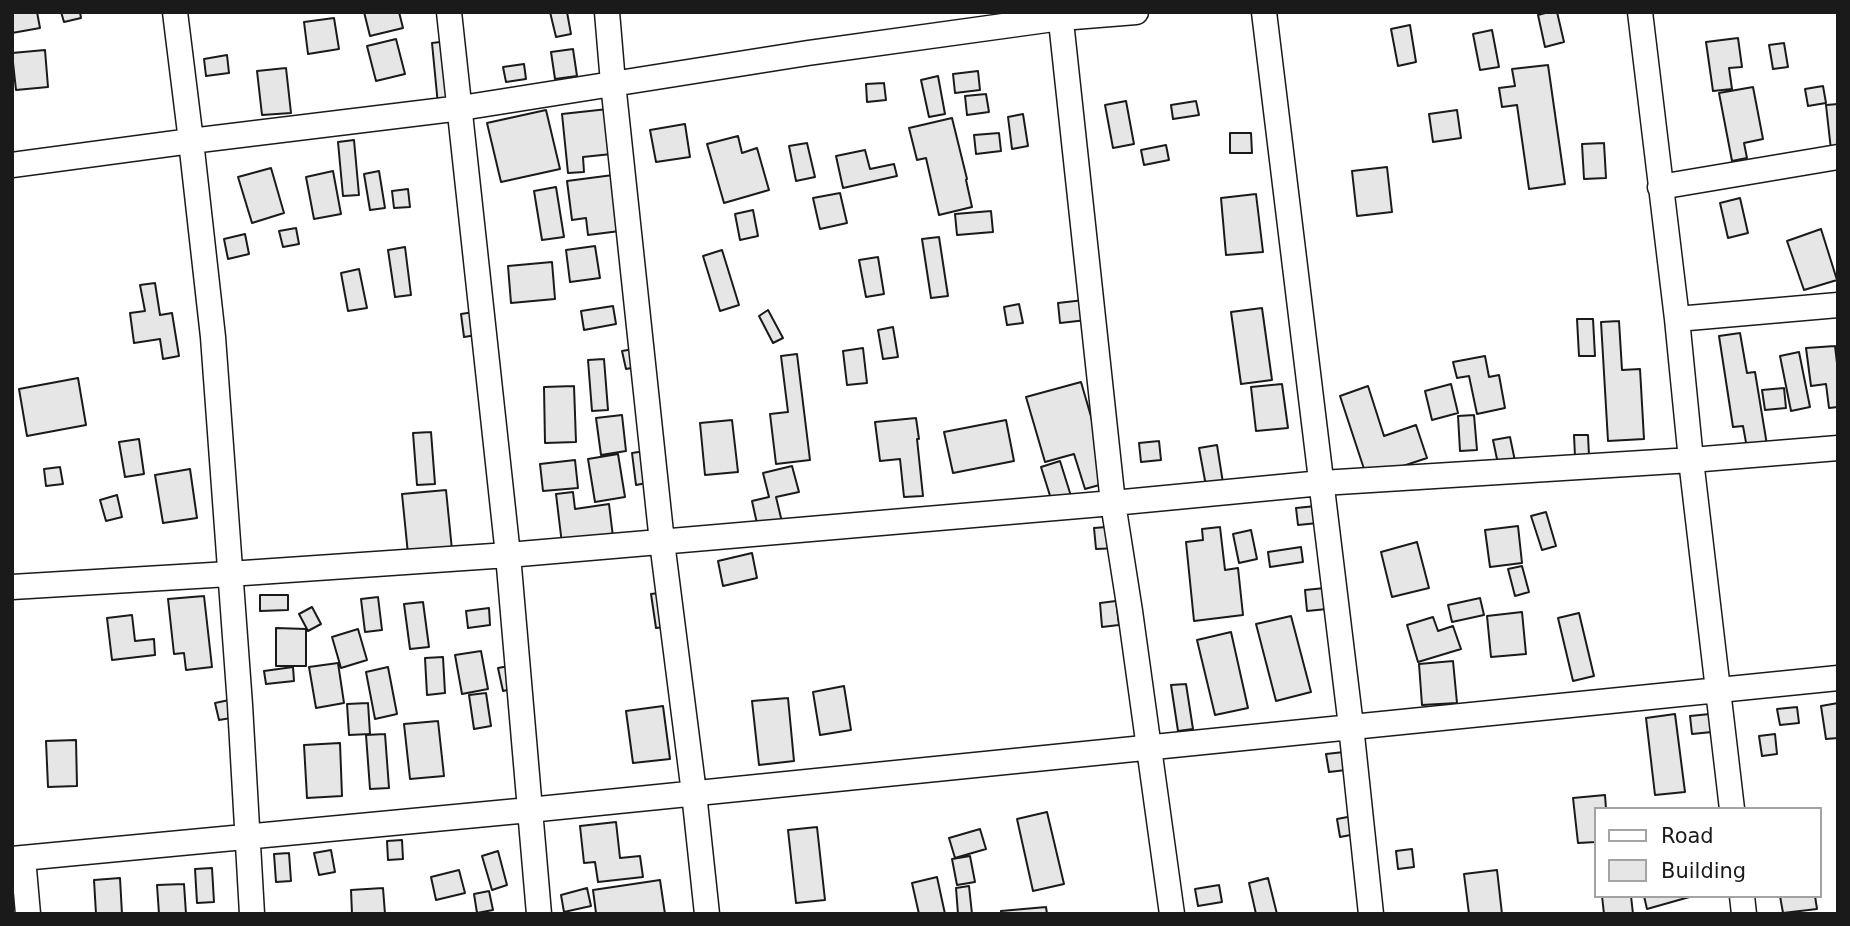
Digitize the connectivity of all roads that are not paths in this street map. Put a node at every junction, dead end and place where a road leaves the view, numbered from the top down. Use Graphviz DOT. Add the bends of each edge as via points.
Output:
graph roads {
  1 [pos="175,12"];
  2 [pos="449,12"];
  3 [pos="607,12"];
  4 [pos="1136,12"];
  5 [pos="1264,12"];
  6 [pos="1640,12"];
  7 [pos="1061,15"];
  8 [pos="613,83"];
  9 [pos="461,108"];
  10 [pos="191,141"];
  11 [pos="1838,157"];
  12 [pos="12,165"];
  13 [pos="1660,187"];
  14 [pos="1838,304"];
  15 [pos="1677,319"];
  16 [pos="1838,448"];
  17 [pos="1691,460"];
  18 [pos="1322,483"];
  19 [pos="1114,503"];
  20 [pos="662,542"];
  21 [pos="508,555"];
  22 [pos="229,574"];
  23 [pos="12,587"];
  24 [pos="1838,678"];
  25 [pos="1718,690"];
  26 [pos="1352,726"];
  27 [pos="1150,748"];
  28 [pos="694,793"];
  29 [pos="1732,807"];
  30 [pos="529,810"];
  31 [pos="248,837"];
  32 [pos="18,858"];
  33 [pos="28,914"];
  34 [pos="252,914"];
  35 [pos="539,914"];
  36 [pos="707,914"];
  37 [pos="1172,914"];
  38 [pos="1371,914"];
  1 -- 10 [label="street"];
  2 -- 9 [label="street"];
  3 -- 8 [label="street"];
  4 -- 7 [label="street"];
  5 -- 18 [label="street"];
  6 -- 13 [label="street"];
  7 -- 8 [label="street"];
  7 -- 19 [label="street"];
  8 -- 9 [label="street"];
  8 -- 20 [label="street"];
  9 -- 10 [label="street"];
  9 -- 21 [label="street"];
  10 -- 12 [label="street"];
  10 -- 22 [label="street" via="213,337"];
  11 -- 13 [label="street"];
  13 -- 15 [label="street"];
  14 -- 15 [label="street"];
  15 -- 17 [label="street"];
  16 -- 17 [label="street"];
  17 -- 18 [label="street"];
  17 -- 25 [label="street"];
  18 -- 19 [label="street"];
  18 -- 26 [label="street"];
  19 -- 20 [label="street"];
  19 -- 27 [label="street"];
  20 -- 21 [label="street"];
  20 -- 28 [label="street"];
  21 -- 22 [label="street"];
  21 -- 30 [label="street"];
  22 -- 23 [label="street"];
  22 -- 31 [label="street"];
  24 -- 25 [label="street"];
  25 -- 26 [label="street"];
  25 -- 29 [label="street"];
  26 -- 27 [label="street"];
  26 -- 38 [label="street"];
  27 -- 28 [label="street"];
  27 -- 37 [label="street"];
  28 -- 30 [label="street"];
  28 -- 36 [label="street"];
  30 -- 31 [label="street"];
  30 -- 35 [label="street"];
  31 -- 32 [label="street"];
  31 -- 34 [label="street"];
  32 -- 33 [label="street"];
}
